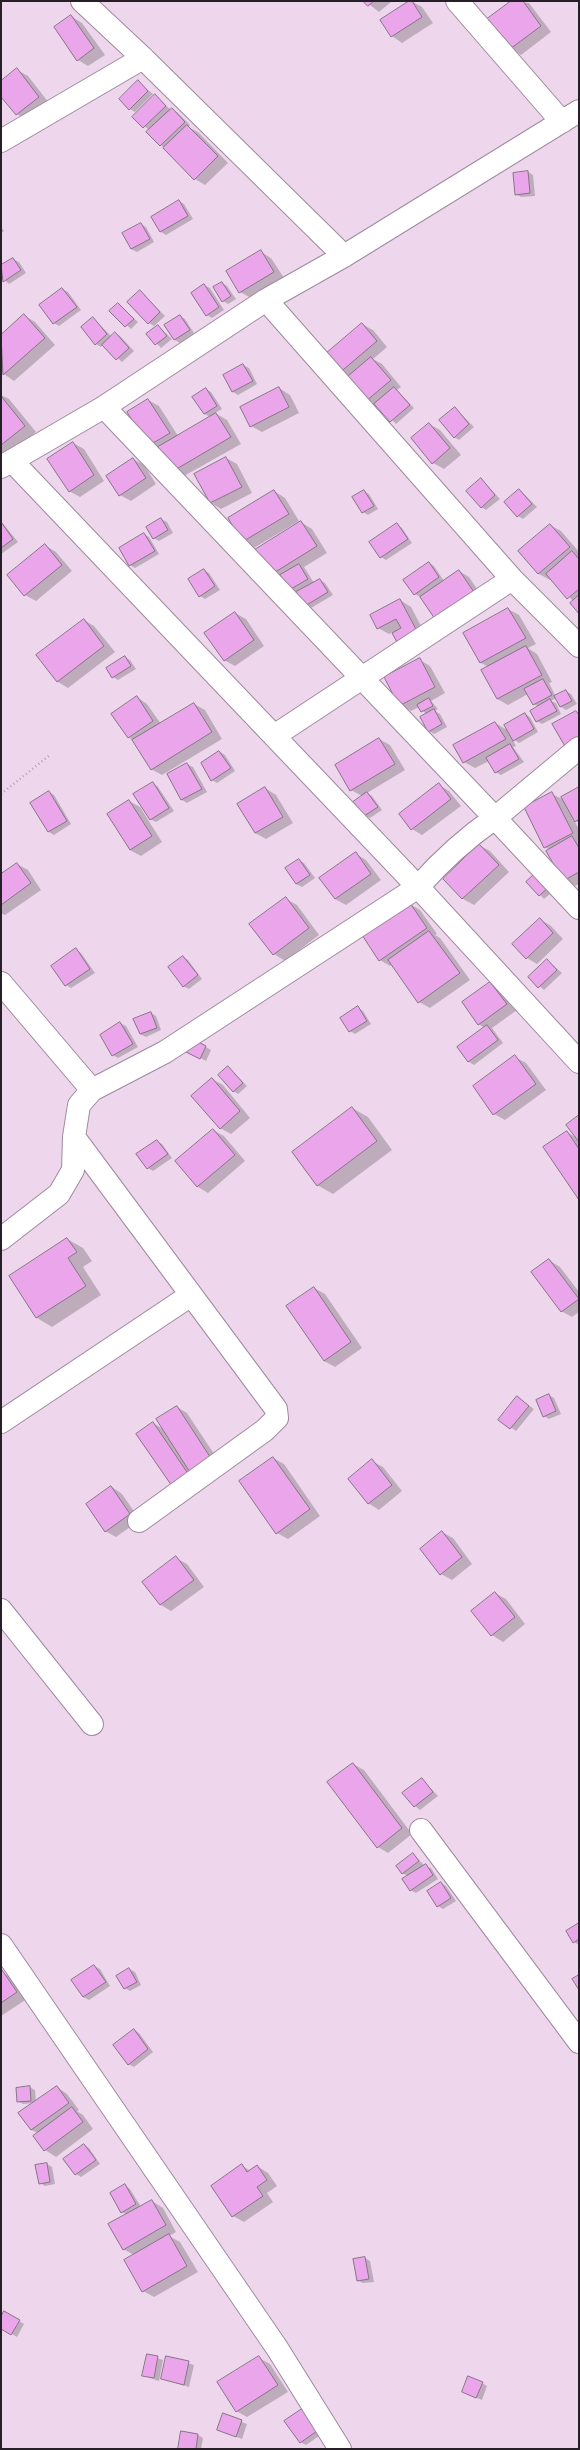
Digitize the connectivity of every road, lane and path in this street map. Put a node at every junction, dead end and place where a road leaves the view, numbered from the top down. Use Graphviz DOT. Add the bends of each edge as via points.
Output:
graph roads {
  1 [pos="82,1"];
  2 [pos="457,1"];
  3 [pos="143,58"];
  4 [pos="570,117"];
  5 [pos="1,141"];
  6 [pos="344,256"];
  7 [pos="266,300"];
  8 [pos="104,407"];
  9 [pos="7,464"];
  10 [pos="512,579"];
  11 [pos="579,646"];
  12 [pos="360,677"];
  13 [pos="274,736"];
  14 [pos="579,748"];
  15 [pos="50,755"];
  16 [pos="1,794"];
  17 [pos="494,818"];
  18 [pos="418,887"];
  19 [pos="579,908"];
  20 [pos="1,983"];
  21 [pos="579,1062"];
  22 [pos="92,1090"];
  23 [pos="74,1137"];
  24 [pos="1,1239"];
  25 [pos="191,1295"];
  26 [pos="1,1422"];
  27 [pos="139,1521"];
  28 [pos="1,1610"];
  29 [pos="92,1724"];
  30 [pos="421,1830"];
  31 [pos="1,1946"];
  32 [pos="579,2042"];
  33 [pos="340,2449"];
  1 -- 3 [label="street"];
  2 -- 4 [label="street"];
  3 -- 5 [label="street"];
  3 -- 6 [label="street"];
  4 -- 6 [label="street"];
  6 -- 7 [label="street"];
  7 -- 8 [label="street"];
  7 -- 10 [label="street"];
  8 -- 9 [label="street"];
  8 -- 12 [label="street"];
  9 -- 13 [label="street"];
  10 -- 11 [label="street"];
  10 -- 12 [label="street"];
  12 -- 13 [label="street"];
  12 -- 17 [label="street"];
  13 -- 18 [label="street"];
  14 -- 17 [label="street"];
  15 -- 16 [label="path"];
  17 -- 18 [label="street" via="441,861"];
  17 -- 19 [label="street"];
  18 -- 21 [label="street"];
  18 -- 22 [label="street" via="165,1052"];
  20 -- 22 [label="street"];
  22 -- 23 [label="street" via="79,1105"];
  23 -- 24 [label="street" via="74,1170 59,1194"];
  23 -- 25 [label="street"];
  25 -- 26 [label="street"];
  25 -- 27 [label="street" via="276,1409 277,1418 265,1430"];
  28 -- 29 [label="street"];
  30 -- 32 [label="street"];
  31 -- 33 [label="street" via="276,2348"];
}
